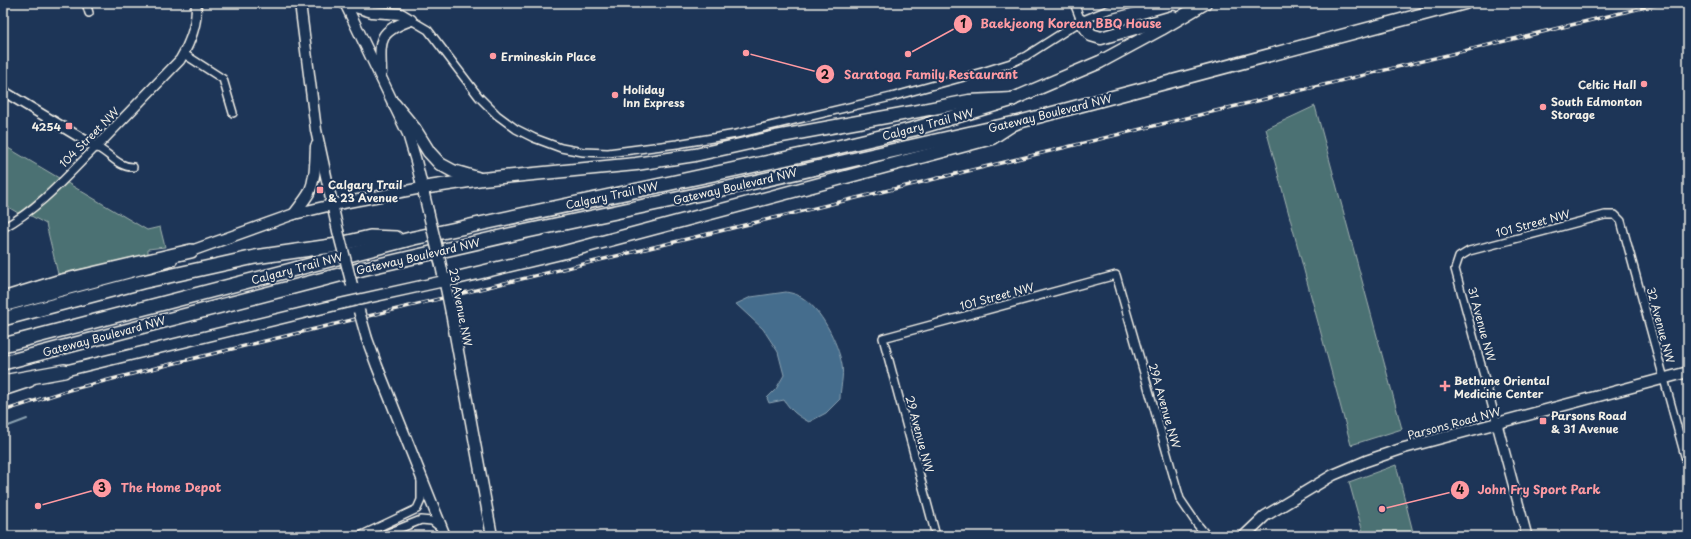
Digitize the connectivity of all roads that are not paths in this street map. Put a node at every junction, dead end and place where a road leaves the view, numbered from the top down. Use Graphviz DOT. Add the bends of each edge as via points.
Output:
graph roads {
  1 [pos="86,3"];
  2 [pos="196,3"];
  3 [pos="300,3"];
  4 [pos="1074,3"];
  5 [pos="1135,3"];
  6 [pos="1205,3"];
  7 [pos="1465,3"];
  8 [pos="345,4"];
  9 [pos="1190,12"];
  10 [pos="89,13"];
  11 [pos="411,20"];
  12 [pos="1081,21"];
  13 [pos="184,54"];
  14 [pos="381,77"];
  15 [pos="3,91"];
  16 [pos="1013,100"];
  17 [pos="394,104"];
  18 [pos="233,113"];
  19 [pos="1015,123"];
  20 [pos="316,130"];
  21 [pos="96,147"];
  22 [pos="133,167"];
  23 [pos="482,179"];
  24 [pos="422,188"];
  25 [pos="332,205"];
  26 [pos="294,214"];
  27 [pos="1615,215"];
  28 [pos="3,228"];
  29 [pos="414,238"];
  30 [pos="191,250"];
  31 [pos="1458,257"];
  32 [pos="1116,275"];
  33 [pos="446,287"];
  34 [pos="3,299"];
  35 [pos="356,300"];
  36 [pos="3,307"];
  37 [pos="3,319"];
  38 [pos="883,338"];
  39 [pos="3,345"];
  40 [pos="3,363"];
  41 [pos="64,372"];
  42 [pos="1688,372"];
  43 [pos="1664,378"];
  44 [pos="3,382"];
  45 [pos="3,391"];
  46 [pos="1497,424"];
  47 [pos="1688,467"];
  48 [pos="421,474"];
  49 [pos="444,533"];
  50 [pos="360,536"];
  51 [pos="381,536"];
  52 [pos="492,536"];
  53 [pos="936,536"];
  54 [pos="1207,536"];
  55 [pos="1244,536"];
  56 [pos="1527,536"];
  1 -- 10 [label="street"];
  2 -- 13 [label="street, 104 Street NW" via="194,28"];
  3 -- 20 [label="main road"];
  4 -- 12 [label="street"];
  5 -- 12 [label="street"];
  6 -- 9 [label="highway, Calgary Trail NW"];
  7 -- 19 [label="highway, Gateway Boulevard NW"];
  8 -- 11 [label="main road" via="372,12 401,14"];
  8 -- 14 [label="main road, 23 Avenue NW"];
  9 -- 12 [label="highway" via="1101,38 1091,35"];
  9 -- 16 [label="highway, Calgary Trail NW" via="1095,64"];
  11 -- 12 [label="street" via="428,30 473,90 506,122 543,142 571,150 594,152 652,148 733,134 910,92 1011,63"];
  11 -- 14 [label="main road" via="390,29 382,40"];
  13 -- 18 [label="street" via="223,79"];
  13 -- 21 [label="street, 104 Street NW" via="176,66"];
  14 -- 17 [label="main road, 23 Avenue NW"];
  15 -- 21 [label="street"];
  16 -- 23 [label="highway" via="969,101 695,155"];
  16 -- 29 [label="highway, Calgary Trail NW" via="914,129 833,148"];
  17 -- 23 [label="highway" via="440,164 453,171"];
  17 -- 24 [label="main road, 23 Avenue NW" via="413,148"];
  19 -- 33 [label="highway" via="992,138 561,253"];
  19 -- 40 [label="highway, Gateway Boulevard NW" via="350,272"];
  20 -- 25 [label="main road"];
  20 -- 26 [label="main road" via="315,170 312,183 308,194"];
  21 -- 22 [label="street" via="122,165"];
  21 -- 28 [label="street, 104 Street NW" via="39,203"];
  23 -- 24 [label="highway"];
  24 -- 25 [label="main road"];
  24 -- 33 [label="main road, 23 Avenue NW, bridge"];
  25 -- 26 [label="main road"];
  25 -- 35 [label="main road, bridge"];
  26 -- 30 [label="main road"];
  27 -- 31 [label="street, 101 Street NW" via="1605,215 1469,251"];
  27 -- 43 [label="street, 32 Avenue NW" via="1621,221"];
  29 -- 37 [label="highway" via="370,238 255,257 142,282"];
  29 -- 39 [label="highway, Calgary Trail NW"];
  30 -- 34 [label="highway" via="58,282"];
  30 -- 36 [label="street" via="159,265"];
  31 -- 46 [label="street, 31 Avenue NW" via="1455,269"];
  32 -- 38 [label="street, 101 Street NW"];
  32 -- 54 [label="street, 29A Avenue NW" via="1180,499"];
  33 -- 35 [label="main road"];
  33 -- 52 [label="main road, 23 Avenue NW, bridge"];
  35 -- 41 [label="main road"];
  35 -- 48 [label="main road, bridge" via="376,366"];
  38 -- 53 [label="street, 29 Avenue NW"];
  41 -- 44 [label="highway"];
  41 -- 45 [label="street"];
  42 -- 43 [label="main road, Parsons Road NW"];
  43 -- 46 [label="main road, Parsons Road NW"];
  43 -- 47 [label="street, 32 Avenue NW"];
  46 -- 55 [label="main road, Parsons Road NW" via="1398,450 1333,474 1265,516"];
  46 -- 56 [label="street, 31 Avenue NW"];
  48 -- 49 [label="main road"];
  48 -- 50 [label="street" via="420,500 417,508"];
  49 -- 51 [label="street" via="432,522 421,520"];
}
